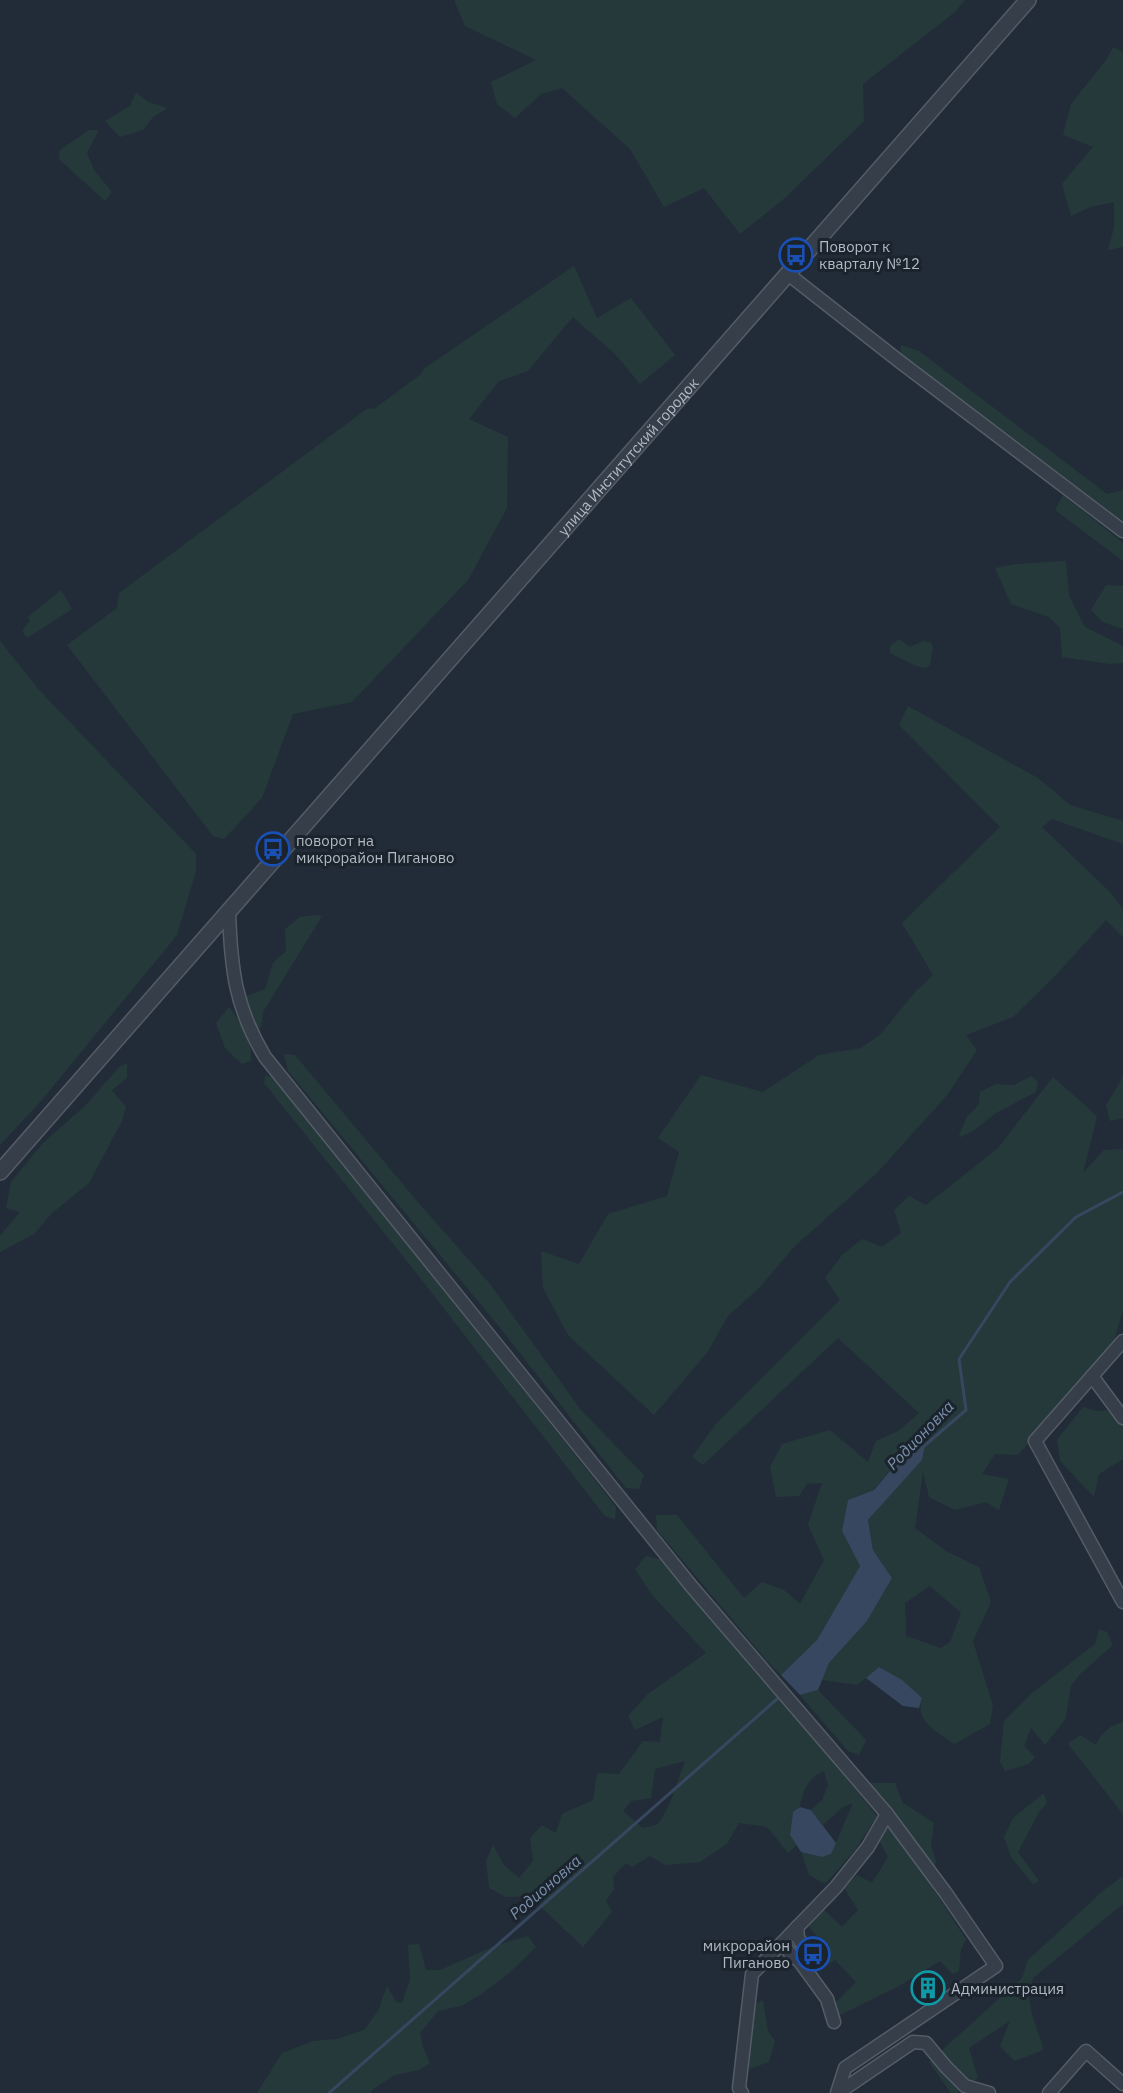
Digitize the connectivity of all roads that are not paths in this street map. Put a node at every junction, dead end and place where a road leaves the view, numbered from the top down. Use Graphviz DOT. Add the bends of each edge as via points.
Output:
graph roads {
  1 [pos="1028,0"];
  2 [pos="788,274"];
  3 [pos="1123,531"];
  4 [pos="229,912"];
  5 [pos="0,1172"];
  6 [pos="1123,1341"];
  7 [pos="1092,1376"];
  8 [pos="1123,1418"];
  9 [pos="1123,1602"];
  10 [pos="887,1814"];
  11 [pos="797,1927"];
  12 [pos="782,1943"];
  13 [pos="798,1959"];
  14 [pos="834,2022"];
  15 [pos="1123,2084"];
  16 [pos="742,2093"];
  17 [pos="837,2093"];
  18 [pos="989,2093"];
  19 [pos="1049,2093"];
  1 -- 2 [label="street, улица Институтский городок"];
  2 -- 3 [label="street"];
  2 -- 4 [label="street, улица Институтский городок"];
  4 -- 5 [label="street, улица Институтский городок"];
  4 -- 10 [label="street" via="230,954 240,1004 249,1031 265,1057 692,1587"];
  6 -- 7 [label="street"];
  7 -- 8 [label="street"];
  7 -- 9 [label="street" via="1035,1441"];
  10 -- 11 [label="street" via="848,1873"];
  10 -- 17 [label="street" via="996,1966 845,2068"];
  11 -- 12 [label="street"];
  11 -- 13 [label="street" via="798,1938 806,1949"];
  12 -- 13 [label="street"];
  12 -- 16 [label="street" via="752,1974 739,2088"];
  13 -- 14 [label="street" via="827,1999"];
  15 -- 19 [label="street" via="1086,2050"];
  17 -- 18 [label="street" via="913,2042 926,2043 965,2086"];
}
